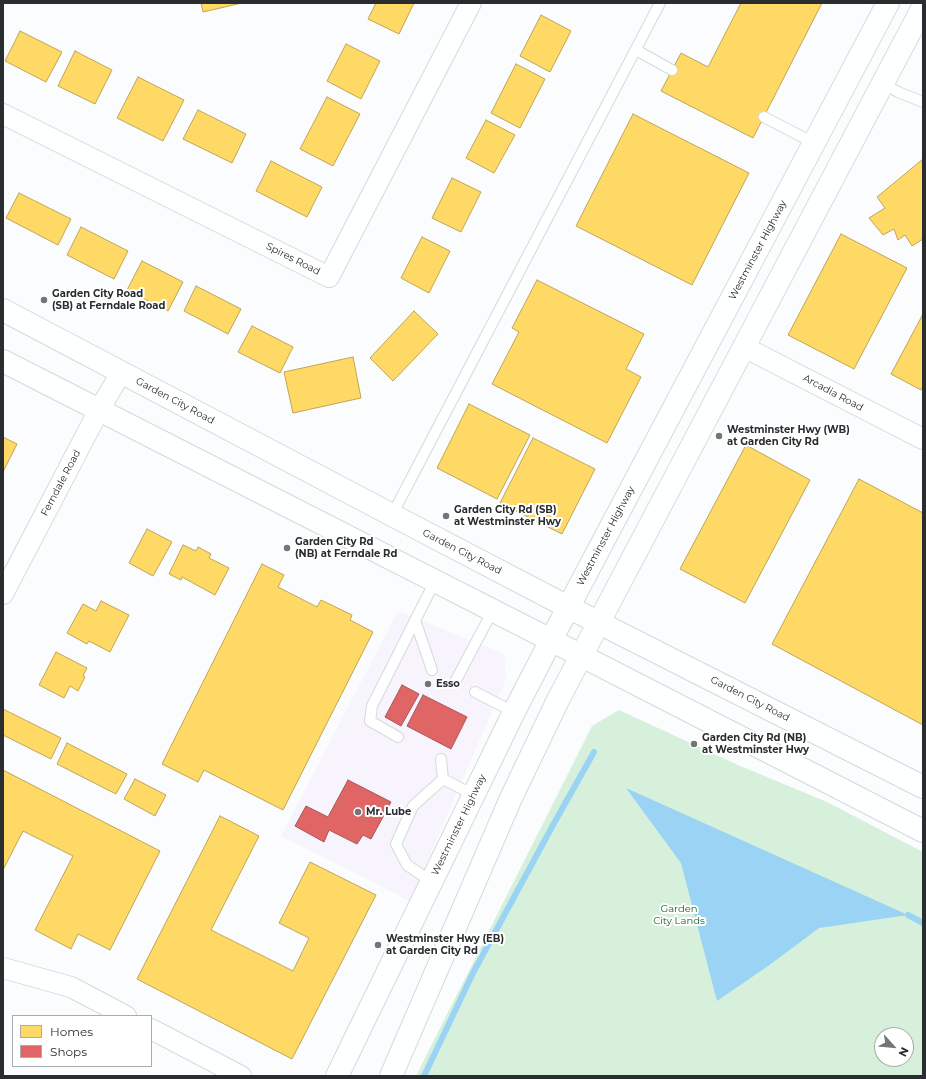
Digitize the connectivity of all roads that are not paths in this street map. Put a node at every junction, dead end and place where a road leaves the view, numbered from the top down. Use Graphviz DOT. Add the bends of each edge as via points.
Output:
graph roads {
  1 [pos="471,3"];
  2 [pos="660,3"];
  3 [pos="888,3"];
  4 [pos="922,10"];
  5 [pos="636,50"];
  6 [pos="672,70"];
  7 [pos="883,83"];
  8 [pos="923,102"];
  9 [pos="3,114"];
  10 [pos="764,117"];
  11 [pos="814,143"];
  12 [pos="3,310"];
  13 [pos="744,347"];
  14 [pos="3,361"];
  15 [pos="121,373"];
  16 [pos="99,410"];
  17 [pos="923,439"];
  18 [pos="392,515"];
  19 [pos="435,581"];
  20 [pos="3,594"];
  21 [pos="568,607"];
  22 [pos="493,610"];
  23 [pos="415,620"];
  24 [pos="599,623"];
  25 [pos="551,640"];
  26 [pos="582,656"];
  27 [pos="432,670"];
  28 [pos="455,682"];
  29 [pos="475,692"];
  30 [pos="514,712"];
  31 [pos="398,737"];
  32 [pos="441,759"];
  33 [pos="443,779"];
  34 [pos="923,787"];
  35 [pos="474,795"];
  36 [pos="923,831"];
  37 [pos="432,882"];
  38 [pos="3,968"];
  39 [pos="124,1015"];
  40 [pos="152,1030"];
  41 [pos="241,1076"];
  42 [pos="338,1076"];
  43 [pos="391,1076"];
  1 -- 9 [label="street, Spires Road" via="329,277"];
  2 -- 5 [label="lane"];
  3 -- 11 [label="main road, Westminster Highway"];
  4 -- 7 [label="main road"];
  5 -- 6 [label="lane"];
  5 -- 18 [label="lane"];
  7 -- 8 [label="lane"];
  7 -- 13 [label="main road"];
  10 -- 11 [label="lane"];
  11 -- 21 [label="main road, Westminster Highway"];
  12 -- 15 [label="main road, Garden City Road"];
  13 -- 17 [label="street, Arcadia Road"];
  13 -- 24 [label="main road"];
  14 -- 16 [label="main road"];
  15 -- 16 [label="street, Ferndale Road"];
  15 -- 18 [label="main road, Garden City Road"];
  16 -- 19 [label="main road"];
  16 -- 20 [label="street, Ferndale Road"];
  18 -- 21 [label="main road, Garden City Road"];
  19 -- 22 [label="main road"];
  19 -- 23 [label="lane"];
  21 -- 24 [label="main road, Garden City Road"];
  21 -- 25 [label="main road, Westminster Highway"];
  22 -- 25 [label="main road"];
  22 -- 28 [label="lane"];
  23 -- 27 [label="lane"];
  23 -- 31 [label="lane" via="372,706 370,720"];
  24 -- 26 [label="main road"];
  24 -- 34 [label="main road, Garden City Road"];
  25 -- 26 [label="main road"];
  25 -- 30 [label="main road, Westminster Highway"];
  26 -- 36 [label="main road"];
  26 -- 43 [label="main road" via="511,798"];
  29 -- 30 [label="lane"];
  30 -- 35 [label="main road, Westminster Highway"];
  32 -- 33 [label="lane"];
  33 -- 35 [label="lane"];
  33 -- 37 [label="lane" via="413,806 396,844 407,865"];
  35 -- 37 [label="main road, Westminster Highway"];
  37 -- 42 [label="main road, Westminster Highway"];
  38 -- 39 [label="street" via="71,987"];
  40 -- 41 [label="street"];
}
